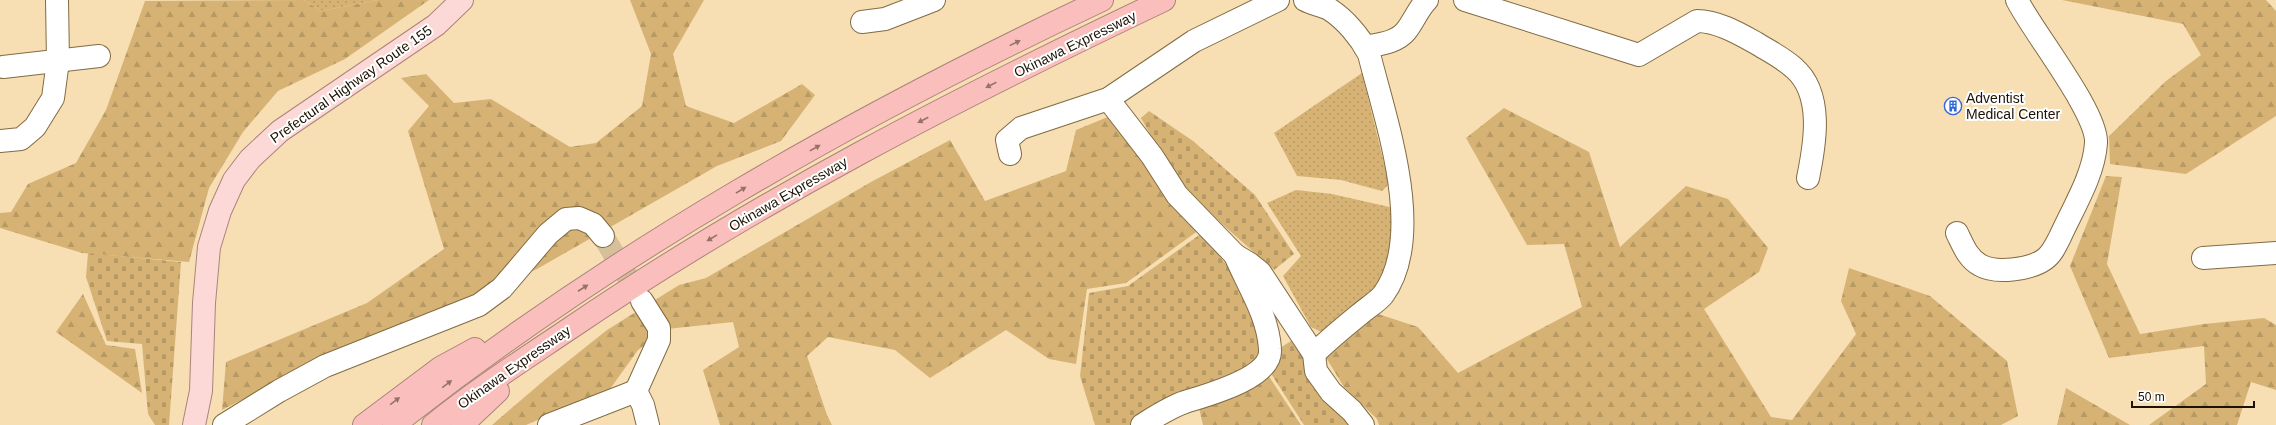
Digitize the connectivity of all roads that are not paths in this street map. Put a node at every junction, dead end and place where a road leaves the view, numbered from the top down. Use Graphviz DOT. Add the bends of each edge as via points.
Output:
graph roads {
  1 [pos="57,0"];
  2 [pos="462,0"];
  3 [pos="934,0"];
  4 [pos="1102,0"];
  5 [pos="1164,0"];
  6 [pos="1278,0"];
  7 [pos="1305,0"];
  8 [pos="1427,0"];
  9 [pos="1465,0"];
  10 [pos="2017,0"];
  11 [pos="862,22"];
  12 [pos="1365,47"];
  13 [pos="99,56"];
  14 [pos="58,61"];
  15 [pos="3,67"];
  16 [pos="1108,98"];
  17 [pos="0,141"];
  18 [pos="1010,154"];
  19 [pos="1808,178"];
  20 [pos="1957,233"];
  21 [pos="603,236"];
  22 [pos="2276,253"];
  23 [pos="1235,256"];
  24 [pos="2203,258"];
  25 [pos="642,301"];
  26 [pos="551,310"];
  27 [pos="552,341"];
  28 [pos="1314,354"];
  29 [pos="636,391"];
  30 [pos="194,425"];
  31 [pos="224,425"];
  32 [pos="364,425"];
  33 [pos="394,425"];
  34 [pos="433,425"];
  35 [pos="462,425"];
  36 [pos="549,425"];
  37 [pos="648,425"];
  38 [pos="1142,425"];
  39 [pos="1363,425"];
  1 -- 14 [label="street"];
  2 -- 30 [label="main road, Prefectural Highway Route 155" via="436,25 280,131 250,159 234,180 220,211 209,247 201,391"];
  3 -- 11 [label="street" via="885,19"];
  26 -- 4 [label="highway, Okinawa Expressway, one-way" via="659,238 781,166 918,92"];
  5 -- 27 [label="highway, Okinawa Expressway, one-way" via="866,150 649,276"];
  6 -- 16 [label="street" via="1194,41"];
  7 -- 12 [label="street" via="1328,9 1352,30"];
  8 -- 12 [label="street" via="1405,32 1393,40"];
  9 -- 19 [label="street" via="1639,55 1697,21 1719,25 1753,42 1794,68 1807,85 1813,108 1814,133 1814,149"];
  10 -- 20 [label="street" via="2091,121 2096,142 2093,164 2054,249 2045,259 2034,265 2000,271 1979,265 1971,259"];
  12 -- 28 [label="street" via="1387,126 1401,197 1402,228 1398,261 1391,282 1382,296"];
  13 -- 14 [label="street"];
  14 -- 15 [label="street"];
  14 -- 17 [label="street" via="53,98 36,126 21,139"];
  16 -- 18 [label="street" via="1021,128 1007,140"];
  16 -- 23 [label="street" via="1152,156 1177,195"];
  21 -- 31 [label="street" via="593,224 579,218 566,219 548,234 502,288 478,305 326,366"];
  22 -- 24 [label="street"];
  23 -- 28 [label="street" via="1260,272"];
  23 -- 38 [label="street" via="1260,308 1270,349 1269,361 1258,372 1245,379 1177,405"];
  25 -- 29 [label="street" via="659,328 658,340"];
  32 -- 26 [label="highway, one-way" via="440,368"];
  33 -- 26 [label="highway, Okinawa Expressway, one-way"];
  27 -- 34 [label="highway, Okinawa Expressway"];
  27 -- 35 [label="highway"];
  28 -- 39 [label="street" via="1316,371 1331,392"];
  29 -- 36 [label="street"];
  29 -- 37 [label="street"];
}
